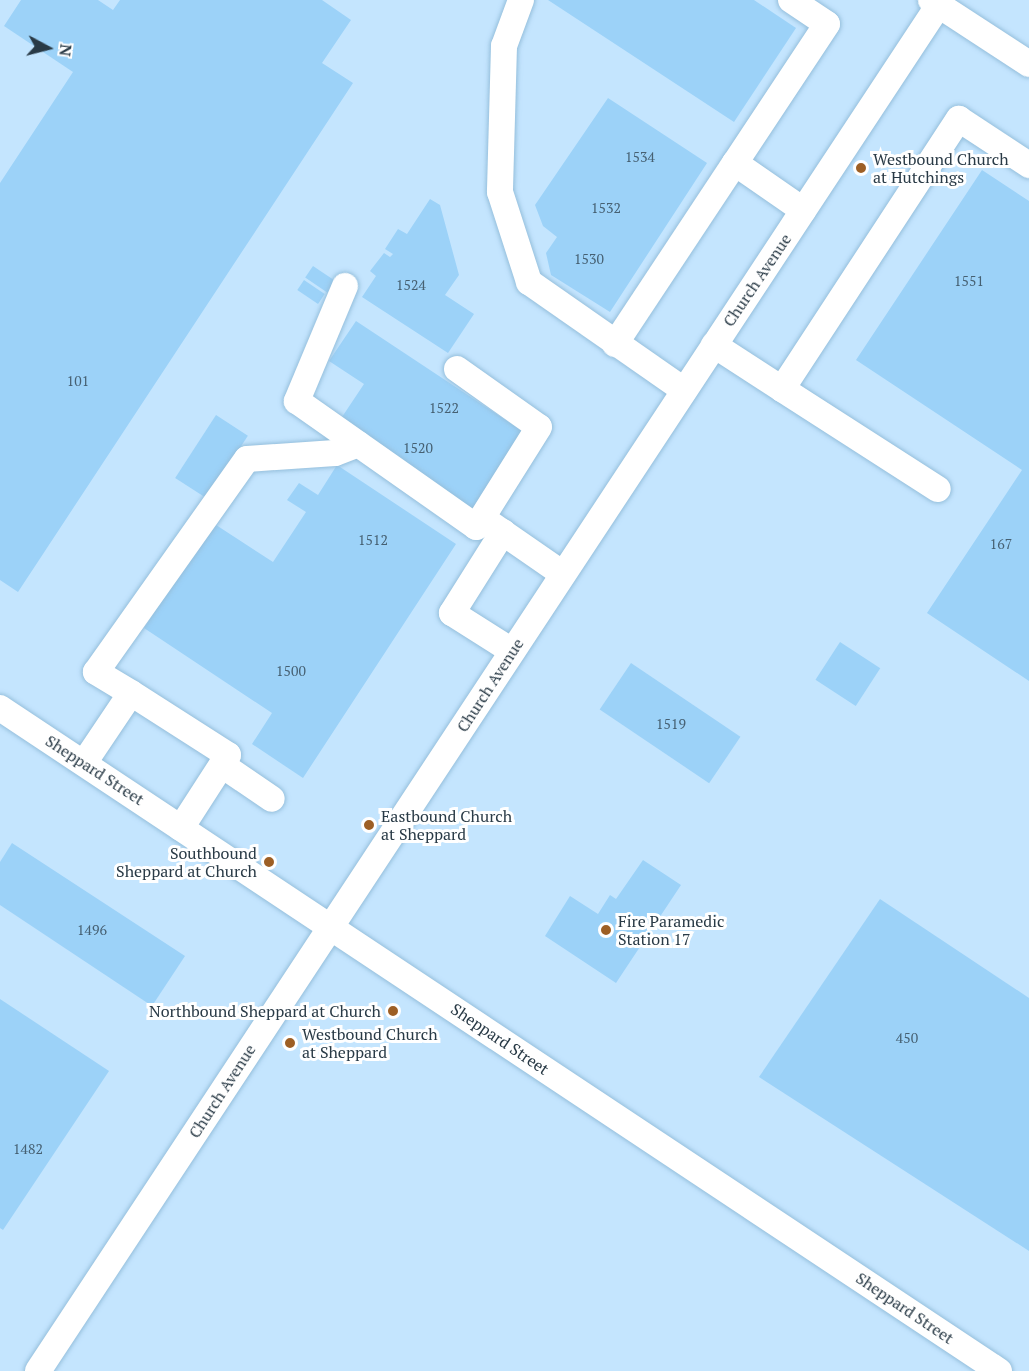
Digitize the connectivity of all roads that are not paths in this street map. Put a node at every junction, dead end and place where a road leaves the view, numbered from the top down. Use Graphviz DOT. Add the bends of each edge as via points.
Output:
graph roads {
  1 [pos="521,0"];
  2 [pos="791,0"];
  3 [pos="937,2"];
  4 [pos="1029,64"];
  5 [pos="735,164"];
  6 [pos="1029,165"];
  7 [pos="803,210"];
  8 [pos="345,286"];
  9 [pos="615,344"];
  10 [pos="714,345"];
  11 [pos="457,369"];
  12 [pos="782,389"];
  13 [pos="684,390"];
  14 [pos="358,444"];
  15 [pos="938,489"];
  16 [pos="492,525"];
  17 [pos="563,574"];
  18 [pos="512,651"];
  19 [pos="131,693"];
  20 [pos="0,708"];
  21 [pos="84,763"];
  22 [pos="222,765"];
  23 [pos="272,799"];
  24 [pos="181,828"];
  25 [pos="331,927"];
  26 [pos="38,1371"];
  27 [pos="999,1371"];
  1 -- 9 [label="street" via="504,46 500,192 529,282"];
  2 -- 5 [label="street" via="827,24"];
  3 -- 4 [label="street"];
  3 -- 7 [label="street, Church Avenue"];
  5 -- 7 [label="street"];
  5 -- 9 [label="street"];
  6 -- 12 [label="street" via="959,119"];
  7 -- 10 [label="street, Church Avenue"];
  8 -- 14 [label="street" via="297,401"];
  9 -- 13 [label="street"];
  10 -- 12 [label="street"];
  10 -- 13 [label="street, Church Avenue"];
  11 -- 16 [label="street" via="539,427"];
  12 -- 15 [label="street"];
  13 -- 17 [label="street, Church Avenue"];
  14 -- 16 [label="street" via="476,527"];
  14 -- 19 [label="street" via="335,453 247,459 96,672"];
  16 -- 17 [label="street"];
  16 -- 18 [label="street" via="452,613"];
  17 -- 18 [label="street, Church Avenue"];
  18 -- 25 [label="street, Church Avenue"];
  19 -- 21 [label="street"];
  19 -- 22 [label="street" via="228,755"];
  20 -- 21 [label="street, Sheppard Street"];
  21 -- 24 [label="street, Sheppard Street"];
  22 -- 23 [label="street"];
  22 -- 24 [label="street"];
  24 -- 25 [label="street, Sheppard Street"];
  25 -- 26 [label="street, Church Avenue"];
  25 -- 27 [label="street, Sheppard Street"];
}
